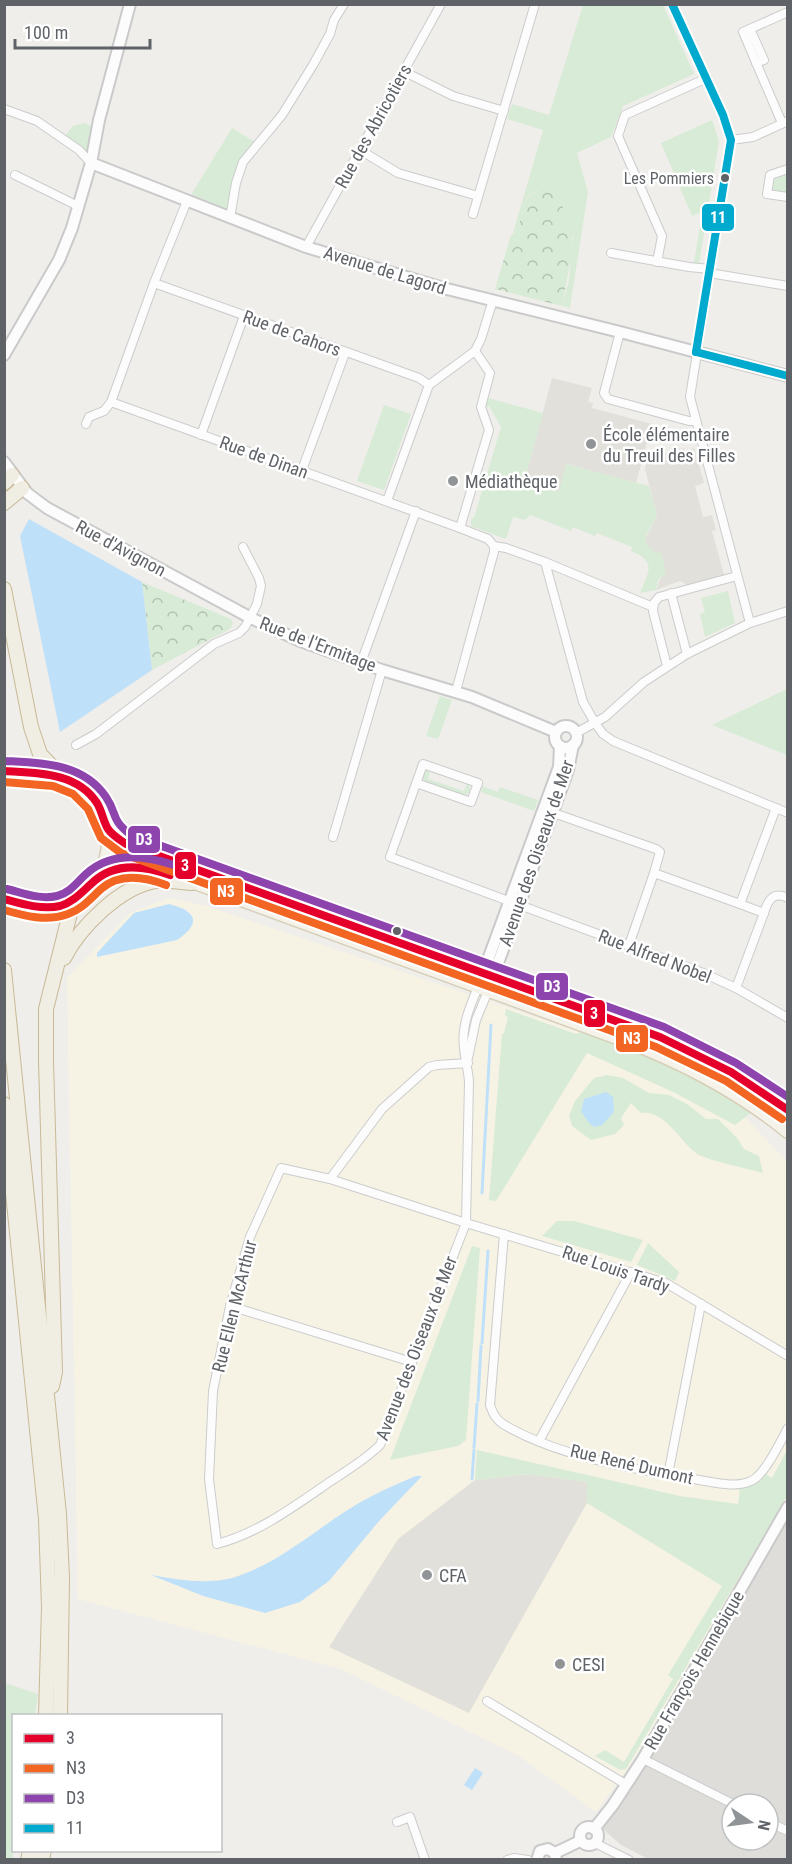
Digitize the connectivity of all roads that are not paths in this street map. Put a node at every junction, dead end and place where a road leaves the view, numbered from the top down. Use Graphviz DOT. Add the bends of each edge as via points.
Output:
graph roads {
  1 [pos="130,4"];
  2 [pos="344,4"];
  3 [pos="441,4"];
  4 [pos="535,4"];
  5 [pos="672,4"];
  6 [pos="788,12"];
  7 [pos="404,71"];
  8 [pos="707,78"];
  9 [pos="4,109"];
  10 [pos="504,111"];
  11 [pos="786,124"];
  12 [pos="731,140"];
  13 [pos="360,150"];
  14 [pos="91,163"];
  15 [pos="788,169"];
  16 [pos="15,175"];
  17 [pos="478,196"];
  18 [pos="788,197"];
  19 [pos="187,201"];
  20 [pos="78,207"];
  21 [pos="473,214"];
  22 [pos="230,218"];
  23 [pos="306,247"];
  24 [pos="611,253"];
  25 [pos="657,262"];
  26 [pos="709,271"];
  27 [pos="154,283"];
  28 [pos="788,286"];
  29 [pos="493,300"];
  30 [pos="244,316"];
  31 [pos="620,332"];
  32 [pos="475,351"];
  33 [pos="696,352"];
  34 [pos="345,353"];
  35 [pos="4,355"];
  36 [pos="788,376"];
  37 [pos="429,385"];
  38 [pos="111,402"];
  39 [pos="696,421"];
  40 [pos="86,424"];
  41 [pos="201,435"];
  42 [pos="4,462"];
  43 [pos="302,470"];
  44 [pos="8,479"];
  45 [pos="22,488"];
  46 [pos="387,501"];
  47 [pos="4,503"];
  48 [pos="416,511"];
  49 [pos="460,528"];
  50 [pos="494,546"];
  51 [pos="243,547"];
  52 [pos="545,562"];
  53 [pos="737,576"];
  54 [pos="4,590"];
  55 [pos="672,593"];
  56 [pos="659,597"];
  57 [pos="638,601"];
  58 [pos="653,607"];
  59 [pos="788,611"];
  60 [pos="251,618"];
  61 [pos="750,623"];
  62 [pos="687,654"];
  63 [pos="361,663"];
  64 [pos="667,666"];
  65 [pos="382,670"];
  66 [pos="456,691"];
  67 [pos="595,723"];
  68 [pos="556,732"];
  69 [pos="576,732"];
  70 [pos="76,745"];
  71 [pos="560,746"];
  72 [pos="573,746"];
  73 [pos="4,771"];
  74 [pos="61,776"];
  75 [pos="416,783"];
  76 [pos="776,808"];
  77 [pos="548,811"];
  78 [pos="788,813"];
  79 [pos="108,829"];
  80 [pos="333,837"];
  81 [pos="654,873"];
  82 [pos="99,877"];
  83 [pos="192,883"];
  84 [pos="4,898"];
  85 [pos="788,898"];
  86 [pos="73,901"];
  87 [pos="514,903"];
  88 [pos="740,904"];
  89 [pos="764,913"];
  90 [pos="629,945"];
  91 [pos="4,970"];
  92 [pos="489,974"];
  93 [pos="54,978"];
  94 [pos="736,988"];
  95 [pos="483,989"];
  96 [pos="788,1018"];
  97 [pos="468,1063"];
  98 [pos="4,1104"];
  99 [pos="788,1110"];
  100 [pos="788,1132"];
  101 [pos="330,1179"];
  102 [pos="4,1200"];
  103 [pos="465,1223"];
  104 [pos="504,1234"];
  105 [pos="21,1262"];
  106 [pos="631,1272"];
  107 [pos="701,1304"];
  108 [pos="230,1306"];
  109 [pos="788,1356"];
  110 [pos="412,1362"];
  111 [pos="49,1403"];
  112 [pos="788,1428"];
  113 [pos="539,1442"];
  114 [pos="668,1475"];
  115 [pos="788,1508"];
  116 [pos="217,1544"];
  117 [pos="487,1701"];
  118 [pos="46,1714"];
  119 [pos="60,1714"];
  120 [pos="643,1759"];
  121 [pos="627,1785"];
  122 [pos="720,1798"];
  123 [pos="397,1822"];
  124 [pos="594,1829"];
  125 [pos="580,1840"];
  126 [pos="595,1843"];
  127 [pos="555,1856"];
  128 [pos="425,1860"];
  129 [pos="507,1860"];
  130 [pos="528,1860"];
  131 [pos="537,1860"];
  132 [pos="629,1860"];
  1 -- 14 [label="street"];
  2 -- 22 [label="street" via="282,115 243,162"];
  3 -- 7 [label="street, Rue des Abricotiers"];
  4 -- 10 [label="street"];
  5 -- 8 [label="street"];
  6 -- 11 [label="street" via="743,32"];
  7 -- 10 [label="street" via="453,96"];
  7 -- 13 [label="street, Rue des Abricotiers"];
  8 -- 12 [label="street"];
  8 -- 25 [label="street" via="625,115 618,136 662,237"];
  9 -- 14 [label="street, Avenue de Lagord" via="37,121"];
  10 -- 17 [label="street"];
  11 -- 12 [label="street" via="753,137"];
  12 -- 26 [label="street"];
  13 -- 17 [label="street" via="398,173"];
  13 -- 23 [label="street, Rue des Abricotiers"];
  14 -- 19 [label="street, Avenue de Lagord"];
  14 -- 20 [label="street"];
  15 -- 18 [label="street" via="770,175 767,194"];
  16 -- 20 [label="street"];
  17 -- 21 [label="street"];
  19 -- 22 [label="street, Avenue de Lagord"];
  19 -- 27 [label="street"];
  20 -- 35 [label="street" via="59,260"];
  22 -- 23 [label="street, Avenue de Lagord"];
  23 -- 29 [label="street, Avenue de Lagord"];
  24 -- 25 [label="street"];
  25 -- 26 [label="street"];
  26 -- 28 [label="street"];
  26 -- 33 [label="street"];
  27 -- 30 [label="street, Rue de Cahors"];
  27 -- 38 [label="street"];
  29 -- 31 [label="street, Avenue de Lagord"];
  29 -- 32 [label="street"];
  30 -- 34 [label="street, Rue de Cahors"];
  30 -- 41 [label="street"];
  31 -- 33 [label="street, Avenue de Lagord"];
  31 -- 39 [label="street" via="604,393 608,399"];
  32 -- 37 [label="street"];
  32 -- 49 [label="street" via="490,373 481,407 489,430"];
  33 -- 36 [label="street, Avenue de Lagord"];
  33 -- 39 [label="street" via="690,397"];
  34 -- 37 [label="street, Rue de Cahors"];
  34 -- 43 [label="street"];
  37 -- 46 [label="street"];
  38 -- 40 [label="street" via="104,411 89,417"];
  38 -- 41 [label="street, Rue de Dinan"];
  39 -- 53 [label="street"];
  41 -- 43 [label="street, Rue de Dinan"];
  42 -- 44 [label="street, Rue d'Avignon"];
  43 -- 46 [label="street, Rue de Dinan"];
  44 -- 45 [label="street, Rue d'Avignon"];
  45 -- 47 [label="highway"];
  45 -- 60 [label="street, Rue d'Avignon" via="58,514"];
  46 -- 48 [label="street, Rue de Dinan"];
  48 -- 49 [label="street, Rue de Dinan"];
  48 -- 63 [label="street"];
  49 -- 50 [label="street, Rue de Dinan" via="488,539"];
  50 -- 52 [label="street, Rue de Dinan"];
  50 -- 66 [label="street"];
  51 -- 60 [label="street" via="261,586"];
  52 -- 57 [label="street, Rue de Dinan"];
  52 -- 67 [label="street" via="583,702"];
  53 -- 55 [label="street"];
  53 -- 61 [label="street"];
  54 -- 74 [label="highway" via="31,727 40,754"];
  55 -- 56 [label="street"];
  55 -- 62 [label="street"];
  56 -- 57 [label="street"];
  56 -- 58 [label="street"];
  57 -- 58 [label="street, Rue de Dinan"];
  58 -- 64 [label="street"];
  59 -- 61 [label="street"];
  60 -- 63 [label="street, Rue de l'Ermitage"];
  60 -- 70 [label="street, Rue de l'Ermitage" via="239,633 214,644"];
  61 -- 62 [label="street"];
  62 -- 64 [label="street"];
  63 -- 65 [label="street, Rue de l'Ermitage"];
  64 -- 67 [label="street"];
  65 -- 66 [label="street, Rue de l'Ermitage"];
  65 -- 80 [label="street"];
  66 -- 68 [label="street, Rue de l'Ermitage"];
  67 -- 69 [label="street"];
  67 -- 76 [label="street" via="613,741"];
  68 -- 69 [label="street" via="568,727"];
  68 -- 71 [label="street"];
  69 -- 72 [label="street"];
  71 -- 72 [label="street"];
  71 -- 77 [label="street, Avenue des Oiseaux de Mer"];
  72 -- 77 [label="street, Avenue des Oiseaux de Mer" via="568,770"];
  73 -- 74 [label="main road"];
  74 -- 79 [label="main road" via="87,790 97,802"];
  75 -- 75 [label="street" via="471,802 478,783 423,764"];
  75 -- 87 [label="street, Rue Alfred Nobel" via="390,857"];
  76 -- 78 [label="street"];
  76 -- 88 [label="street"];
  77 -- 81 [label="street" via="656,849 660,857"];
  77 -- 87 [label="street, Avenue des Oiseaux de Mer"];
  79 -- 82 [label="main road" via="108,854"];
  79 -- 92 [label="main road" via="126,844"];
  81 -- 88 [label="street"];
  81 -- 90 [label="street"];
  82 -- 83 [label="main road" via="125,867 145,866"];
  82 -- 86 [label="main road"];
  83 -- 93 [label="highway" via="154,882 122,896 72,942"];
  83 -- 95 [label="main road"];
  84 -- 86 [label="main road" via="45,908"];
  85 -- 89 [label="street" via="773,896"];
  86 -- 93 [label="highway"];
  87 -- 90 [label="street, Rue Alfred Nobel"];
  87 -- 92 [label="street, Avenue des Oiseaux de Mer"];
  88 -- 89 [label="street"];
  89 -- 94 [label="street"];
  90 -- 94 [label="street, Rue Alfred Nobel"];
  91 -- 111 [label="highway"];
  92 -- 95 [label="street, Avenue des Oiseaux de Mer"];
  92 -- 99 [label="main road" via="679,1045 731,1072"];
  93 -- 111 [label="highway" via="46,1009 55,1372"];
  94 -- 96 [label="street, Rue Alfred Nobel"];
  95 -- 97 [label="street, Avenue des Oiseaux de Mer" via="469,1011 464,1033"];
  95 -- 100 [label="main road" via="672,1059 730,1091"];
  97 -- 101 [label="street" via="429,1067 382,1109"];
  97 -- 103 [label="street, Avenue des Oiseaux de Mer"];
  98 -- 105 [label="highway"];
  101 -- 103 [label="street, Rue Louis Tardy"];
  101 -- 108 [label="street, Rue Ellen McArthur" via="281,1168 250,1237"];
  102 -- 105 [label="highway" via="11,1238"];
  103 -- 104 [label="street, Rue Louis Tardy"];
  103 -- 110 [label="street, Avenue des Oiseaux de Mer"];
  104 -- 106 [label="street, Rue Louis Tardy"];
  104 -- 113 [label="street, Rue René Dumont" via="490,1405 501,1423"];
  105 -- 118 [label="highway" via="46,1519"];
  106 -- 107 [label="street, Rue Louis Tardy" via="666,1283"];
  106 -- 113 [label="street"];
  107 -- 109 [label="street, Rue Louis Tardy"];
  107 -- 114 [label="street"];
  108 -- 110 [label="street"];
  108 -- 116 [label="street, Rue Ellen McArthur" via="213,1391 209,1479"];
  110 -- 116 [label="street, Avenue des Oiseaux de Mer" via="380,1445 372,1453 292,1508 233,1540"];
  111 -- 119 [label="highway" via="62,1577"];
  112 -- 114 [label="street, Rue René Dumont" via="760,1475 751,1482 727,1484"];
  113 -- 114 [label="street, Rue René Dumont" via="603,1462"];
  115 -- 120 [label="street, Rue François Hennebique"];
  117 -- 121 [label="street"];
  120 -- 121 [label="street, Rue François Hennebique"];
  120 -- 122 [label="street"];
  121 -- 124 [label="street, Rue François Hennebique"];
  123 -- 128 [label="street" via="411,1817"];
  124 -- 125 [label="street" via="583,1829"];
  124 -- 126 [label="street" via="598,1836"];
  125 -- 126 [label="street" via="587,1846"];
  125 -- 127 [label="street"];
  126 -- 132 [label="street"];
  127 -- 131 [label="street" via="551,1849 542,1850"];
  129 -- 130 [label="street"];
}
